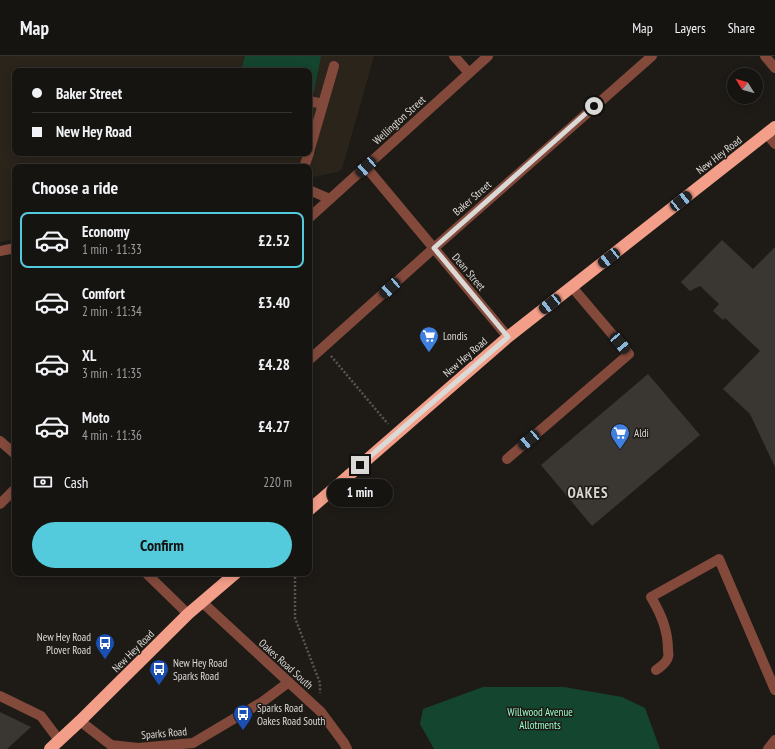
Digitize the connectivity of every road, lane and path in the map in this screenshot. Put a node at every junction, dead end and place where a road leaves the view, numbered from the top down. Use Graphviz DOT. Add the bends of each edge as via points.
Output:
graph roads {
  1 [pos="454,56"];
  2 [pos="488,56"];
  3 [pos="652,56"];
  4 [pos="765,56"];
  5 [pos="334,66"];
  6 [pos="775,68"];
  7 [pos="469,73"];
  8 [pos="312,102"];
  9 [pos="323,104"];
  10 [pos="771,130"];
  11 [pos="312,142"];
  12 [pos="775,144"];
  13 [pos="366,167"];
  14 [pos="312,191"];
  15 [pos="330,199"];
  16 [pos="312,215"];
  17 [pos="434,248"];
  18 [pos="12,249"];
  19 [pos="0,251"];
  20 [pos="572,287"];
  21 [pos="508,337"];
  22 [pos="324,347"];
  23 [pos="312,357"];
  24 [pos="396,434"];
  25 [pos="0,441"];
  26 [pos="12,451"];
  27 [pos="507,459"];
  28 [pos="12,492"];
  29 [pos="0,504"];
  30 [pos="312,507"];
  31 [pos="149,576"];
  32 [pos="232,576"];
  33 [pos="295,576"];
  34 [pos="202,602"];
  35 [pos="188,614"];
  36 [pos="656,670"];
  37 [pos="289,682"];
  38 [pos="775,690"];
  39 [pos="0,696"];
  40 [pos="321,712"];
  41 [pos="80,721"];
  42 [pos="59,740"];
  43 [pos="775,740"];
  44 [pos="181,747"];
  45 [pos="50,749"];
  46 [pos="347,749"];
  47 [pos="768,749"];
  1 -- 7 [label="street"];
  2 -- 7 [label="street, Wellington Street"];
  3 -- 17 [label="street, Baker Street"];
  4 -- 6 [label="street"];
  5 -- 9 [label="street"];
  7 -- 13 [label="street, Wellington Street"];
  8 -- 9 [label="street"];
  9 -- 11 [label="street"];
  10 -- 12 [label="street"];
  10 -- 20 [label="highway, New Hey Road"];
  13 -- 15 [label="street, Wellington Street"];
  13 -- 17 [label="street, Dean Street"];
  14 -- 15 [label="street"];
  15 -- 16 [label="street, Wellington Street"];
  17 -- 21 [label="street, Dean Street"];
  17 -- 22 [label="street, Baker Street"];
  18 -- 19 [label="street"];
  20 -- 21 [label="highway, New Hey Road"];
  20 -- 27 [label="street" via="629,354"];
  21 -- 24 [label="highway, New Hey Road"];
  22 -- 23 [label="street, Baker Street"];
  22 -- 24 [label="path"];
  24 -- 30 [label="highway, New Hey Road"];
  25 -- 26 [label="street"];
  28 -- 29 [label="street"];
  31 -- 35 [label="street"];
  32 -- 34 [label="highway, New Hey Road"];
  33 -- 40 [label="path" via="294,618 320,683"];
  34 -- 35 [label="highway, New Hey Road"];
  34 -- 37 [label="street, Oakes Road South"];
  35 -- 41 [label="highway, New Hey Road"];
  36 -- 38 [label="street" via="665,663 668,646 661,614 651,597 720,559"];
  37 -- 40 [label="street, Oakes Road South"];
  37 -- 44 [label="street, Sparks Road" via="262,702 193,743"];
  39 -- 42 [label="street" via="41,716"];
  40 -- 46 [label="street, Oakes Road South"];
  41 -- 42 [label="highway, New Hey Road"];
  41 -- 44 [label="street, Sparks Road" via="112,745 138,748"];
  42 -- 45 [label="highway, New Hey Road"];
  43 -- 47 [label="street"];
}
